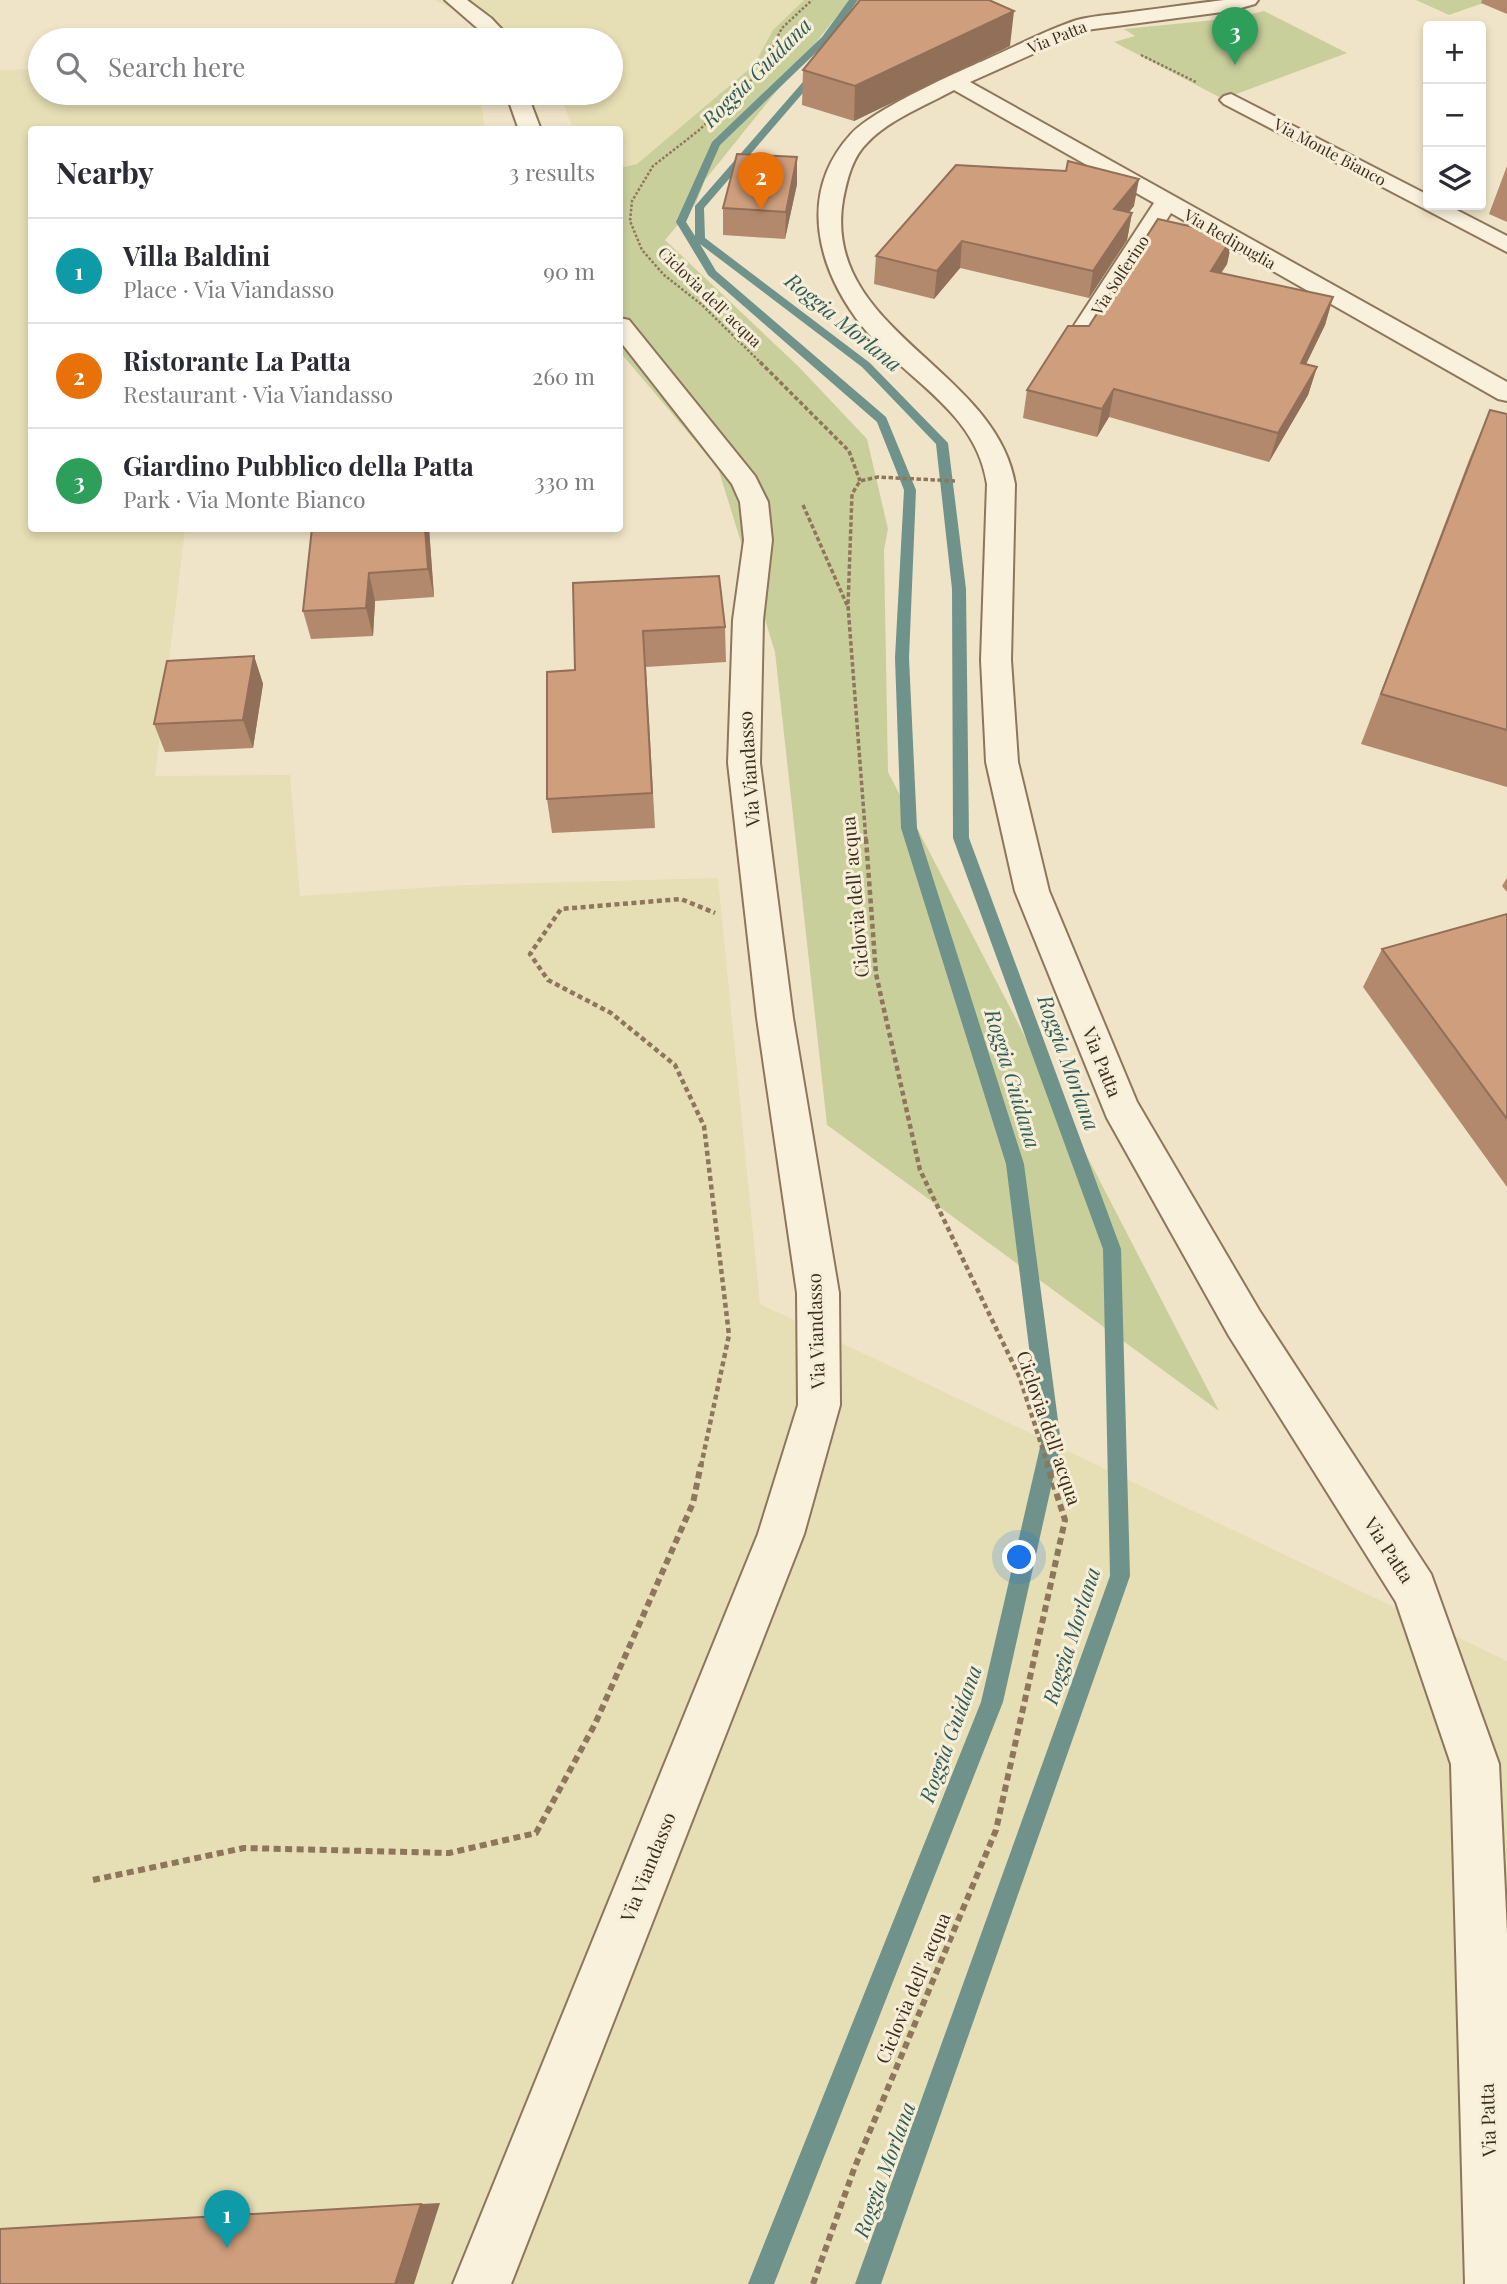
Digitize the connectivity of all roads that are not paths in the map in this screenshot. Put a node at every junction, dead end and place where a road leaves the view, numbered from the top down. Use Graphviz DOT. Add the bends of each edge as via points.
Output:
graph roads {
  1 [pos="455,0"];
  2 [pos="1248,0"];
  3 [pos="1183,5"];
  4 [pos="490,28"];
  5 [pos="954,81"];
  6 [pos="1231,100"];
  7 [pos="521,105"];
  8 [pos="529,126"];
  9 [pos="1423,201"];
  10 [pos="1166,202"];
  11 [pos="1440,210"];
  12 [pos="1507,245"];
  13 [pos="623,329"];
  14 [pos="1073,347"];
  15 [pos="1507,393"];
  16 [pos="482,2284"];
  17 [pos="1494,2284"];
  1 -- 4 [label="street"];
  2 -- 3 [label="street, Via Patta"];
  3 -- 5 [label="street, Via Patta" via="1082,25"];
  5 -- 10 [label="street, Via Redipuglia"];
  5 -- 17 [label="street, Via Patta" via="860,137 836,178 829,217 832,248 862,310 972,418 999,466 996,660 1002,762 1032,891 1120,1107 1244,1323 1415,1590 1475,1764"];
  6 -- 9 [label="street, Via Monte Bianco"];
  7 -- 8 [label="street"];
  10 -- 14 [label="street, Via Solferino"];
  10 -- 15 [label="street, Via Redipuglia"];
  11 -- 12 [label="street, Via Monte Bianco"];
  13 -- 16 [label="street, Via Viandasso" via="745,482 754,502 758,540 748,620 744,763 818,1293 819,1405 781,1534"];
}
